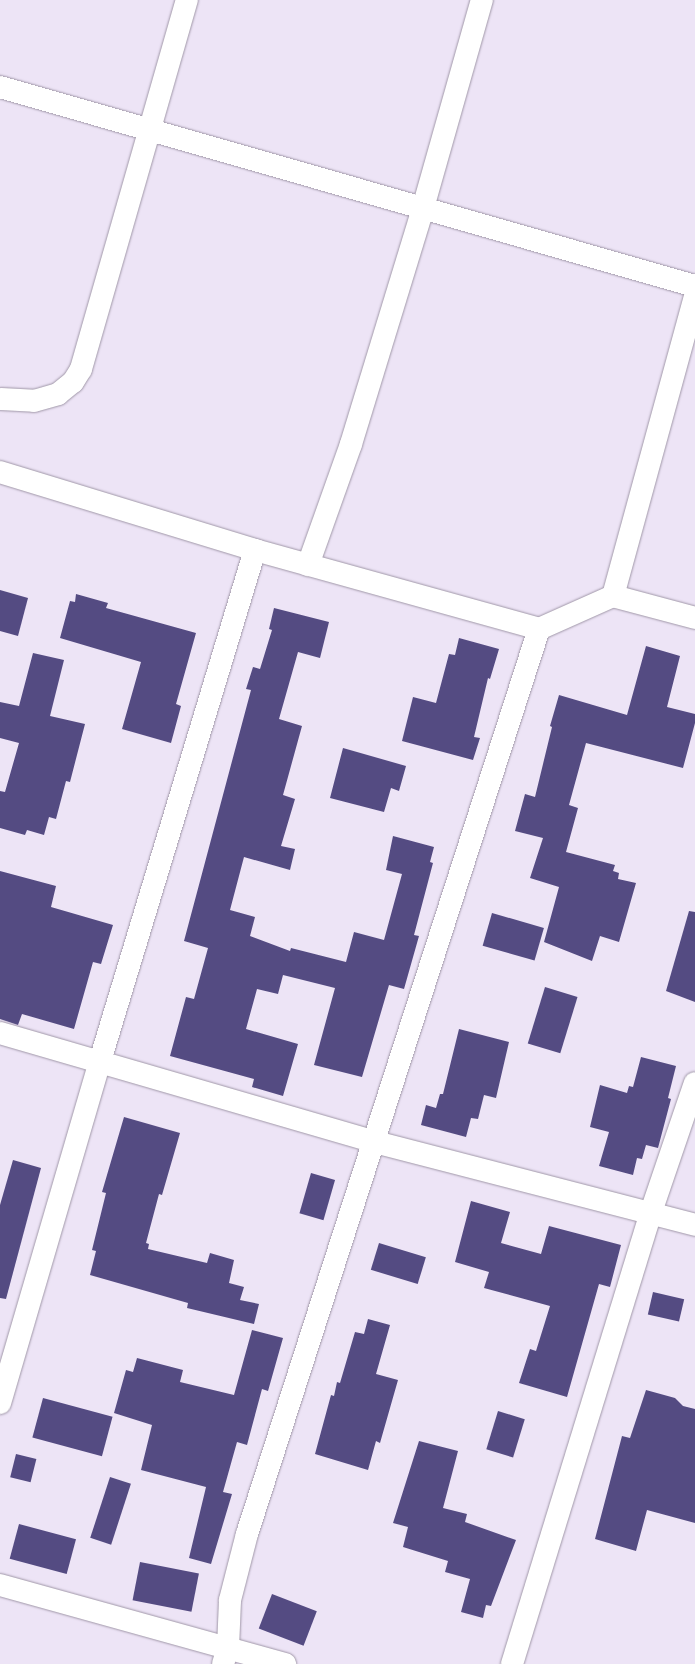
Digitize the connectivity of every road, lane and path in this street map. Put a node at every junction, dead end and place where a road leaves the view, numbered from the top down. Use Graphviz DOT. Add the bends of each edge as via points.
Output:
graph roads {
  1 [pos="188,0"];
  2 [pos="482,0"];
  3 [pos="0,87"];
  4 [pos="149,130"];
  5 [pos="423,208"];
  6 [pos="695,286"];
  7 [pos="695,297"];
  8 [pos="0,400"];
  9 [pos="0,472"];
  10 [pos="255,550"];
  11 [pos="308,565"];
  12 [pos="612,596"];
  13 [pos="695,618"];
  14 [pos="539,630"];
  15 [pos="0,1033"];
  16 [pos="100,1061"];
  17 [pos="695,1083"];
  18 [pos="375,1142"];
  19 [pos="652,1212"];
  20 [pos="695,1224"];
  21 [pos="0,1403"];
  22 [pos="0,1585"];
  23 [pos="225,1656"];
  24 [pos="285,1664"];
  25 [pos="512,1664"];
  1 -- 4 [label="street"];
  2 -- 5 [label="street"];
  3 -- 4 [label="street"];
  4 -- 5 [label="street"];
  4 -- 8 [label="street" via="81,369 73,382 58,394 34,401"];
  5 -- 6 [label="street"];
  5 -- 11 [label="street" via="351,444"];
  7 -- 12 [label="street"];
  9 -- 10 [label="street"];
  10 -- 11 [label="street"];
  10 -- 16 [label="street"];
  11 -- 14 [label="street"];
  12 -- 13 [label="street"];
  12 -- 14 [label="street"];
  14 -- 18 [label="street"];
  15 -- 16 [label="street"];
  16 -- 18 [label="street"];
  16 -- 21 [label="street"];
  17 -- 19 [label="street"];
  18 -- 19 [label="street"];
  18 -- 23 [label="street" via="247,1534 230,1600"];
  19 -- 20 [label="street"];
  19 -- 25 [label="street"];
  22 -- 23 [label="street"];
  23 -- 24 [label="street"];
}
